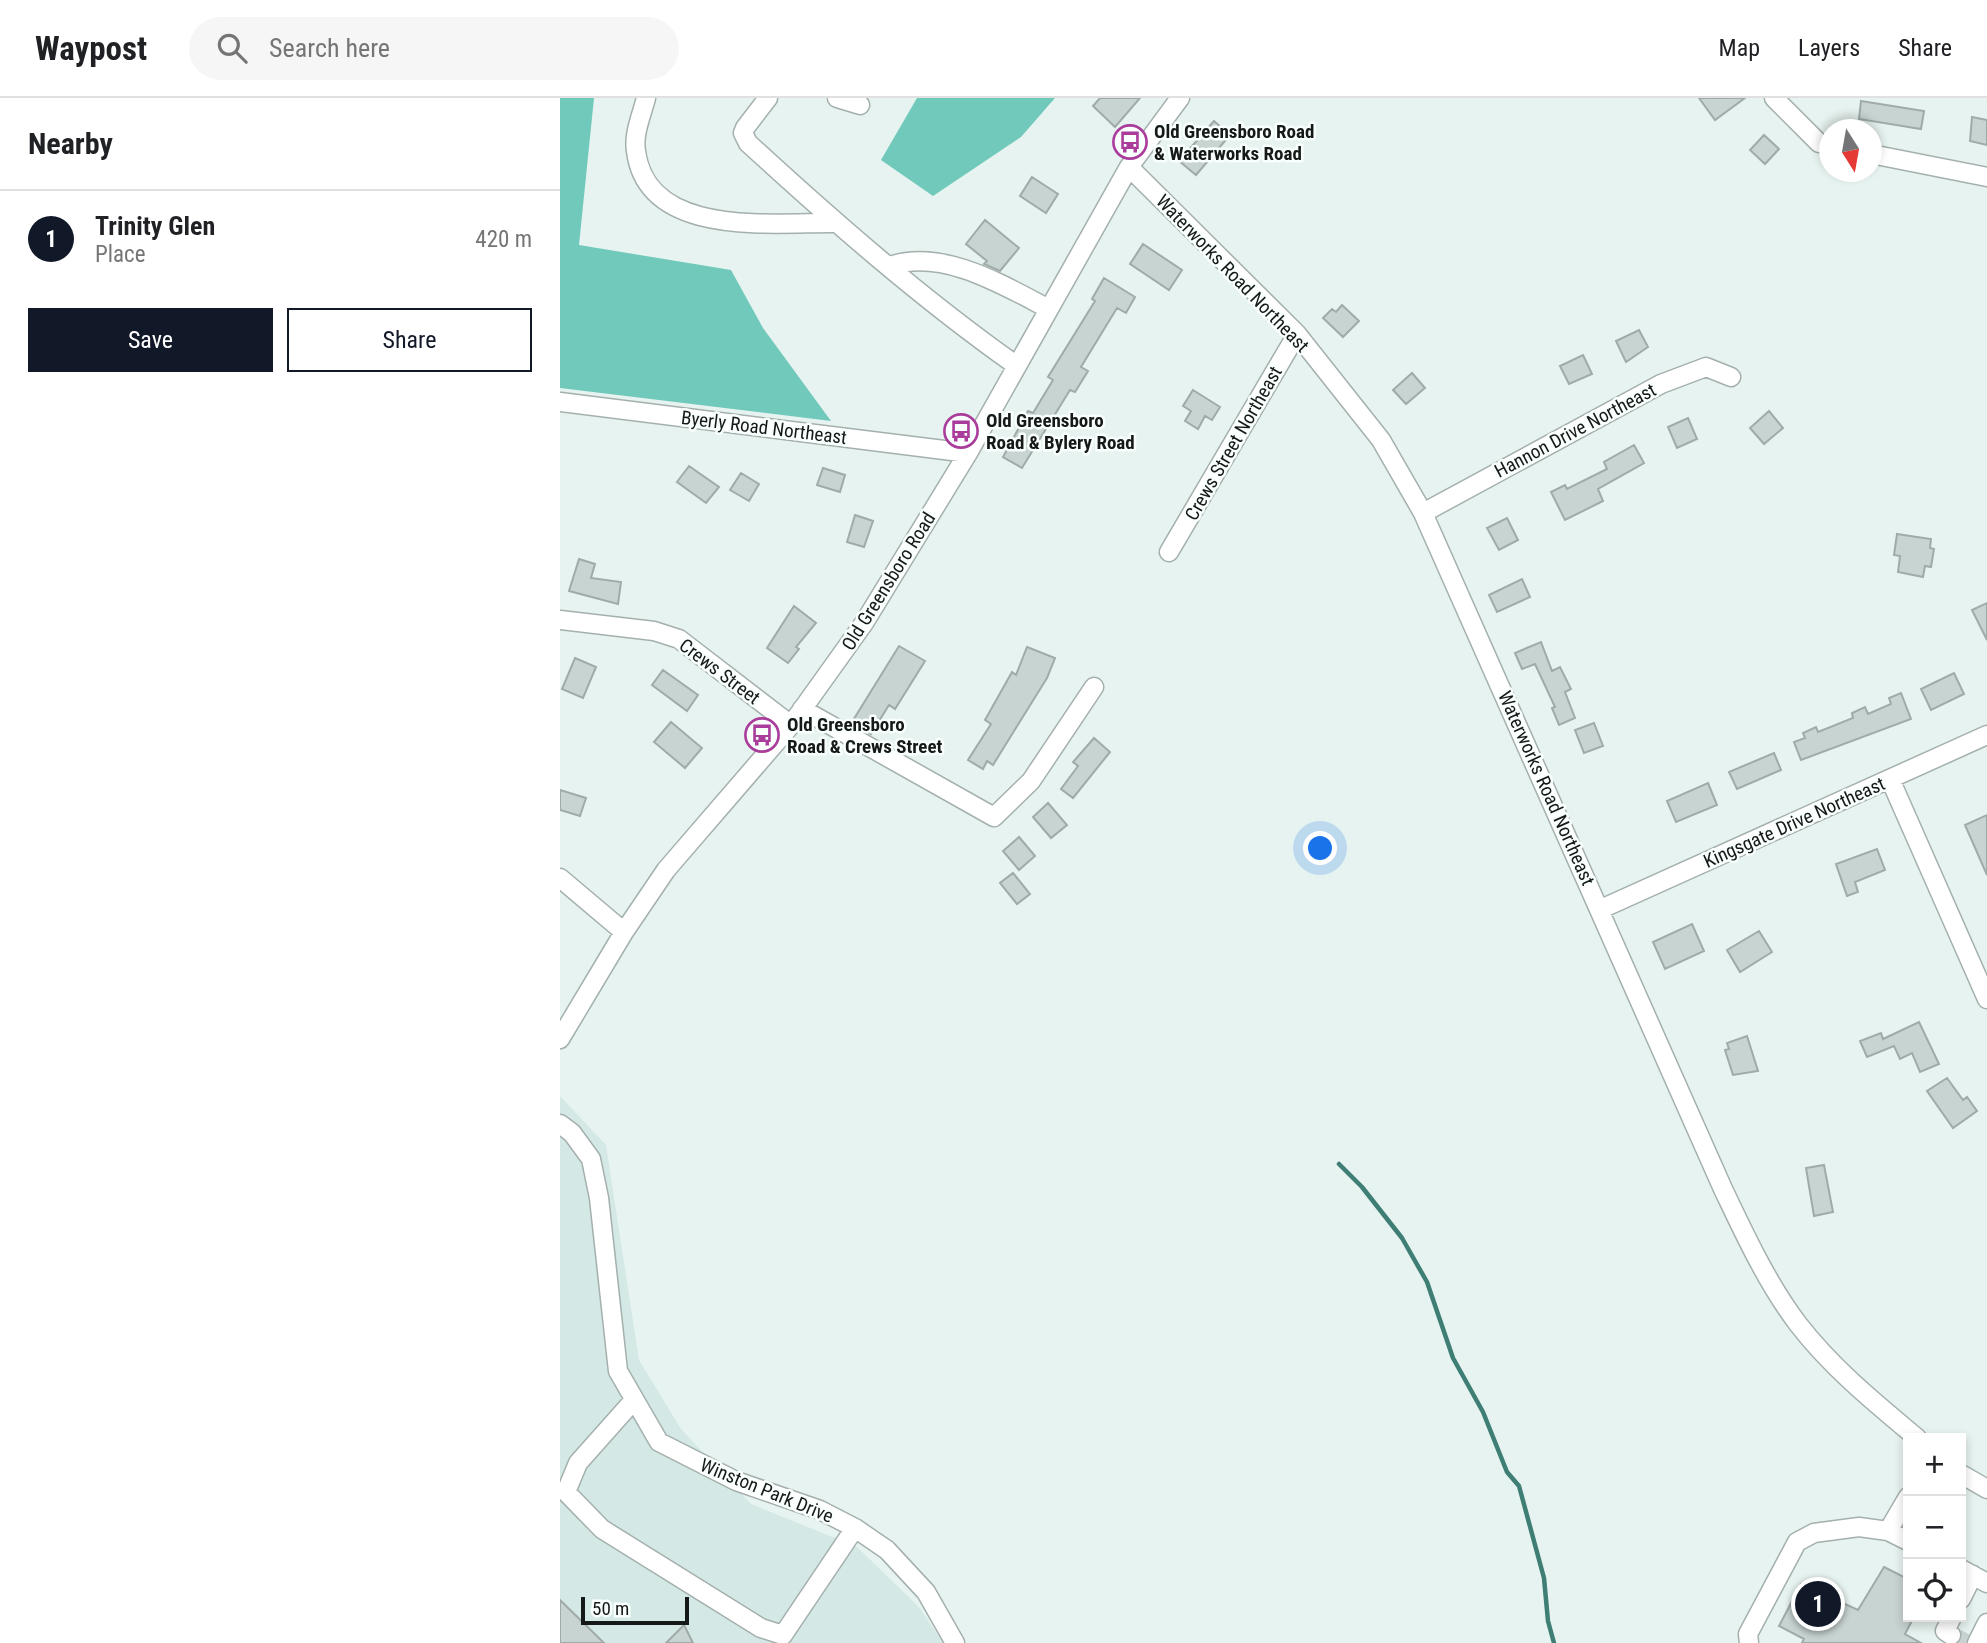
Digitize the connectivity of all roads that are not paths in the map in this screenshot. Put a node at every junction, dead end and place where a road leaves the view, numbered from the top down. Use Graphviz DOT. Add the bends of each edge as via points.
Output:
graph roads {
  1 [pos="646,98"];
  2 [pos="768,98"];
  3 [pos="837,98"];
  4 [pos="1180,98"];
  5 [pos="1774,98"];
  6 [pos="860,105"];
  7 [pos="1819,143"];
  8 [pos="1882,156"];
  9 [pos="1129,167"];
  10 [pos="1987,177"];
  11 [pos="835,223"];
  12 [pos="890,266"];
  13 [pos="1049,309"];
  14 [pos="1297,334"];
  15 [pos="1017,366"];
  16 [pos="1731,377"];
  17 [pos="560,402"];
  18 [pos="968,453"];
  19 [pos="1423,513"];
  20 [pos="1169,552"];
  21 [pos="560,620"];
  22 [pos="1094,687"];
  23 [pos="802,709"];
  24 [pos="791,725"];
  25 [pos="1987,735"];
  26 [pos="1890,779"];
  27 [pos="560,878"];
  28 [pos="1601,909"];
  29 [pos="624,932"];
  30 [pos="1987,999"];
  31 [pos="560,1039"];
  32 [pos="560,1124"];
  33 [pos="635,1400"];
  34 [pos="1911,1433"];
  35 [pos="1966,1477"];
  36 [pos="1987,1489"];
  37 [pos="1903,1506"];
  38 [pos="855,1528"];
  39 [pos="1888,1531"];
  40 [pos="1903,1538"];
  41 [pos="1950,1622"];
  42 [pos="1987,1623"];
  43 [pos="1951,1635"];
  44 [pos="955,1643"];
  45 [pos="1749,1643"];
  46 [pos="1977,1643"];
  1 -- 11 [label="street" via="636,152 646,176 673,206 749,225"];
  2 -- 11 [label="street" via="744,128 745,139"];
  3 -- 6 [label="street"];
  4 -- 9 [label="street, Old Greensboro Road"];
  5 -- 7 [label="street"];
  8 -- 10 [label="street"];
  9 -- 13 [label="street, Old Greensboro Road"];
  9 -- 14 [label="street, Waterworks Road Northeast"];
  11 -- 12 [label="street"];
  12 -- 13 [label="street" via="931,260 1011,289"];
  12 -- 15 [label="street"];
  13 -- 15 [label="street, Old Greensboro Road"];
  14 -- 19 [label="street, Waterworks Road Northeast" via="1381,440"];
  14 -- 20 [label="street, Crews Street Northeast"];
  15 -- 18 [label="street, Old Greensboro Road"];
  16 -- 19 [label="street, Hannon Drive Northeast" via="1706,367 1661,384"];
  17 -- 18 [label="street, Byerly Road Northeast"];
  18 -- 23 [label="street, Old Greensboro Road" via="864,623"];
  19 -- 28 [label="street, Waterworks Road Northeast"];
  21 -- 24 [label="street, Crews Street" via="654,631 679,639"];
  22 -- 23 [label="street" via="1031,781 994,817"];
  23 -- 24 [label="street, Old Greensboro Road"];
  24 -- 29 [label="street, Old Greensboro Road" via="666,870"];
  25 -- 26 [label="street, Kingsgate Drive Northeast"];
  26 -- 28 [label="street, Kingsgate Drive Northeast"];
  26 -- 30 [label="street"];
  27 -- 29 [label="street"];
  28 -- 34 [label="street, Waterworks Road Northeast" via="1756,1258 1798,1324 1849,1381"];
  29 -- 31 [label="street, Old Greensboro Road"];
  32 -- 33 [label="street, Winston Park Drive" via="591,1158 618,1371"];
  33 -- 38 [label="street, Winston Park Drive" via="659,1442 736,1481 820,1510"];
  33 -- 38 [label="street" via="578,1463 566,1492 602,1528 761,1628 783,1635"];
  35 -- 36 [label="street"];
  37 -- 39 [label="street"];
  38 -- 44 [label="street, Winston Park Drive" via="887,1550 926,1592"];
  39 -- 40 [label="street"];
  39 -- 45 [label="street" via="1859,1527 1814,1533 1797,1542 1748,1634"];
  41 -- 43 [label="street" via="1945,1631"];
  42 -- 46 [label="street"];
}
